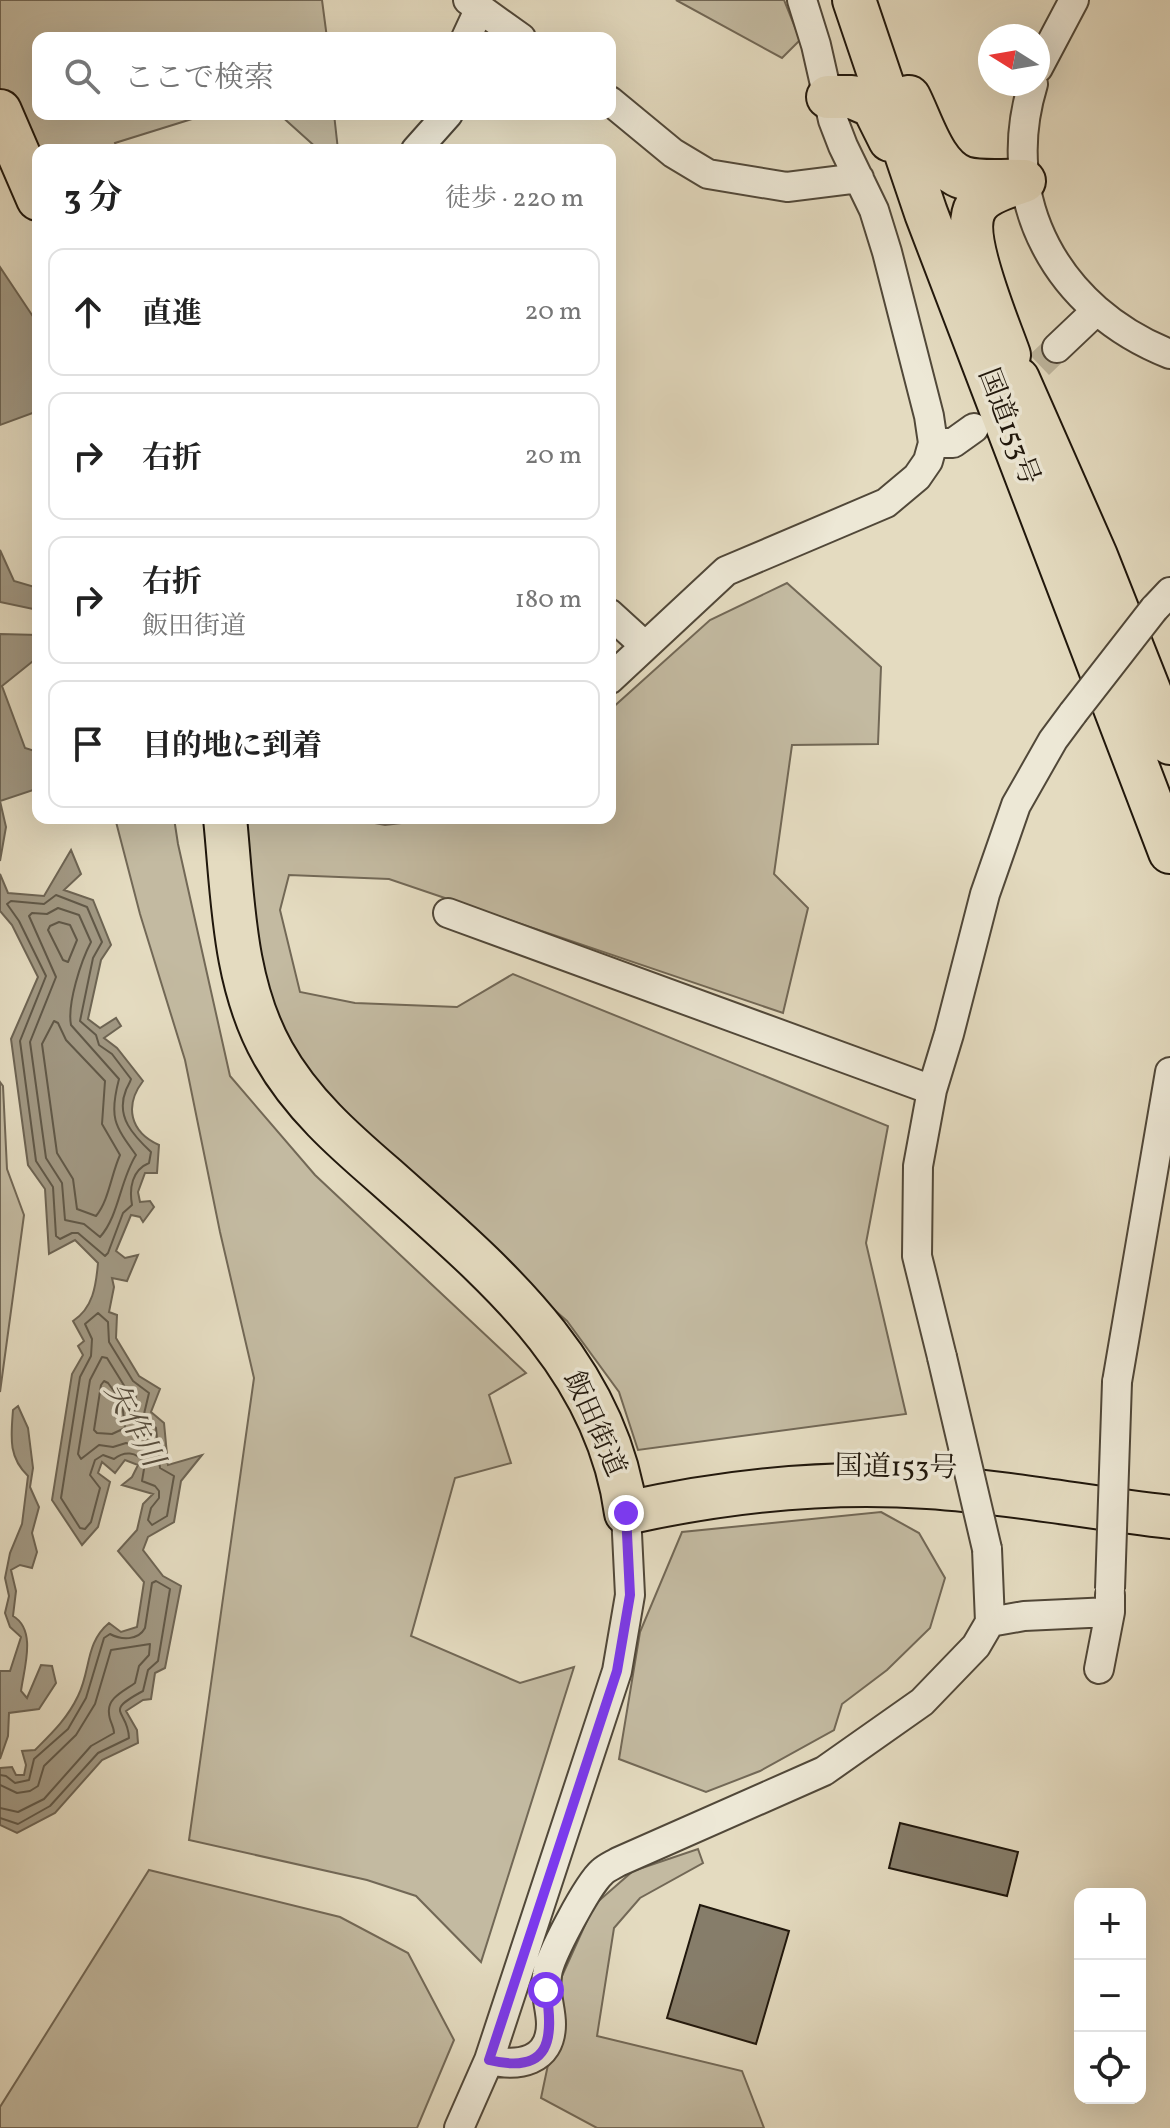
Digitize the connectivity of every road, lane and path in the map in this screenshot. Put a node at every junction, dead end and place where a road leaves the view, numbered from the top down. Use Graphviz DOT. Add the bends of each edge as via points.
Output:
graph roads {
  1 [pos="802,0"];
  2 [pos="854,0"];
  3 [pos="876,0"];
  4 [pos="1074,0"];
  5 [pos="473,5"];
  6 [pos="467,32"];
  7 [pos="512,32"];
  8 [pos="1050,45"];
  9 [pos="902,81"];
  10 [pos="1030,96"];
  11 [pos="828,97"];
  12 [pos="616,106"];
  13 [pos="0,111"];
  14 [pos="443,120"];
  15 [pos="421,144"];
  16 [pos="859,178"];
  17 [pos="1024,181"];
  18 [pos="32,185"];
  19 [pos="926,213"];
  20 [pos="1096,311"];
  21 [pos="1057,348"];
  22 [pos="1170,354"];
  23 [pos="1015,372"];
  24 [pos="974,428"];
  25 [pos="933,443"];
  26 [pos="1162,600"];
  27 [pos="616,619"];
  28 [pos="644,645"];
  29 [pos="616,673"];
  30 [pos="1170,743"];
  31 [pos="226,824"];
  32 [pos="1170,852"];
  33 [pos="448,913"];
  34 [pos="1170,1072"];
  35 [pos="932,1090"];
  36 [pos="1170,1491"];
  37 [pos="624,1501"];
  38 [pos="1170,1517"];
  39 [pos="1110,1600"];
  40 [pos="990,1622"];
  41 [pos="1099,1669"];
  42 [pos="489,2060"];
  43 [pos="459,2128"];
  1 -- 11 [label="street"];
  2 -- 19 [label="highway, 国道153号"];
  3 -- 9 [label="highway, 国道153号"];
  4 -- 8 [label="street"];
  5 -- 6 [label="street"];
  5 -- 7 [label="street"];
  9 -- 17 [label="highway" via="949,170 972,180"];
  9 -- 23 [label="highway, 国道153号"];
  10 -- 17 [label="street" via="1023,126"];
  11 -- 16 [label="street"];
  11 -- 19 [label="highway" via="852,97 873,106"];
  12 -- 16 [label="street" via="708,174 787,187"];
  13 -- 18 [label="highway"];
  14 -- 15 [label="street"];
  16 -- 25 [label="street" via="887,252"];
  17 -- 20 [label="street" via="1049,255"];
  17 -- 23 [label="highway" via="983,199 975,209 970,234"];
  19 -- 32 [label="highway, 国道153号"];
  20 -- 21 [label="street"];
  20 -- 22 [label="street"];
  23 -- 30 [label="highway, 国道153号"];
  24 -- 25 [label="street" via="953,443"];
  25 -- 28 [label="street" via="917,477 886,503 726,571"];
  26 -- 35 [label="street, bridge" via="1053,740 1016,805 985,894"];
  27 -- 28 [label="street"];
  28 -- 29 [label="street"];
  31 -- 37 [label="highway, 飯田街道" via="242,974 272,1052 321,1117 519,1299 552,1338 582,1384 612,1454"];
  33 -- 35 [label="street"];
  34 -- 39 [label="street, bridge" via="1117,1382"];
  35 -- 40 [label="street, bridge" via="918,1166 917,1256 987,1549"];
  36 -- 37 [label="highway, 国道153号" via="992,1470 879,1464 723,1475"];
  37 -- 38 [label="highway, 国道153号" via="826,1486 938,1487"];
  37 -- 42 [label="street, 飯田街道" via="630,1595 617,1671"];
  39 -- 40 [label="street"];
  39 -- 41 [label="street"];
  40 -- 42 [label="street" via="976,1646 922,1702 824,1771 602,1872 550,1963 546,1990 551,2024 541,2054 527,2062"];
  42 -- 43 [label="street, 飯田街道"];
}
